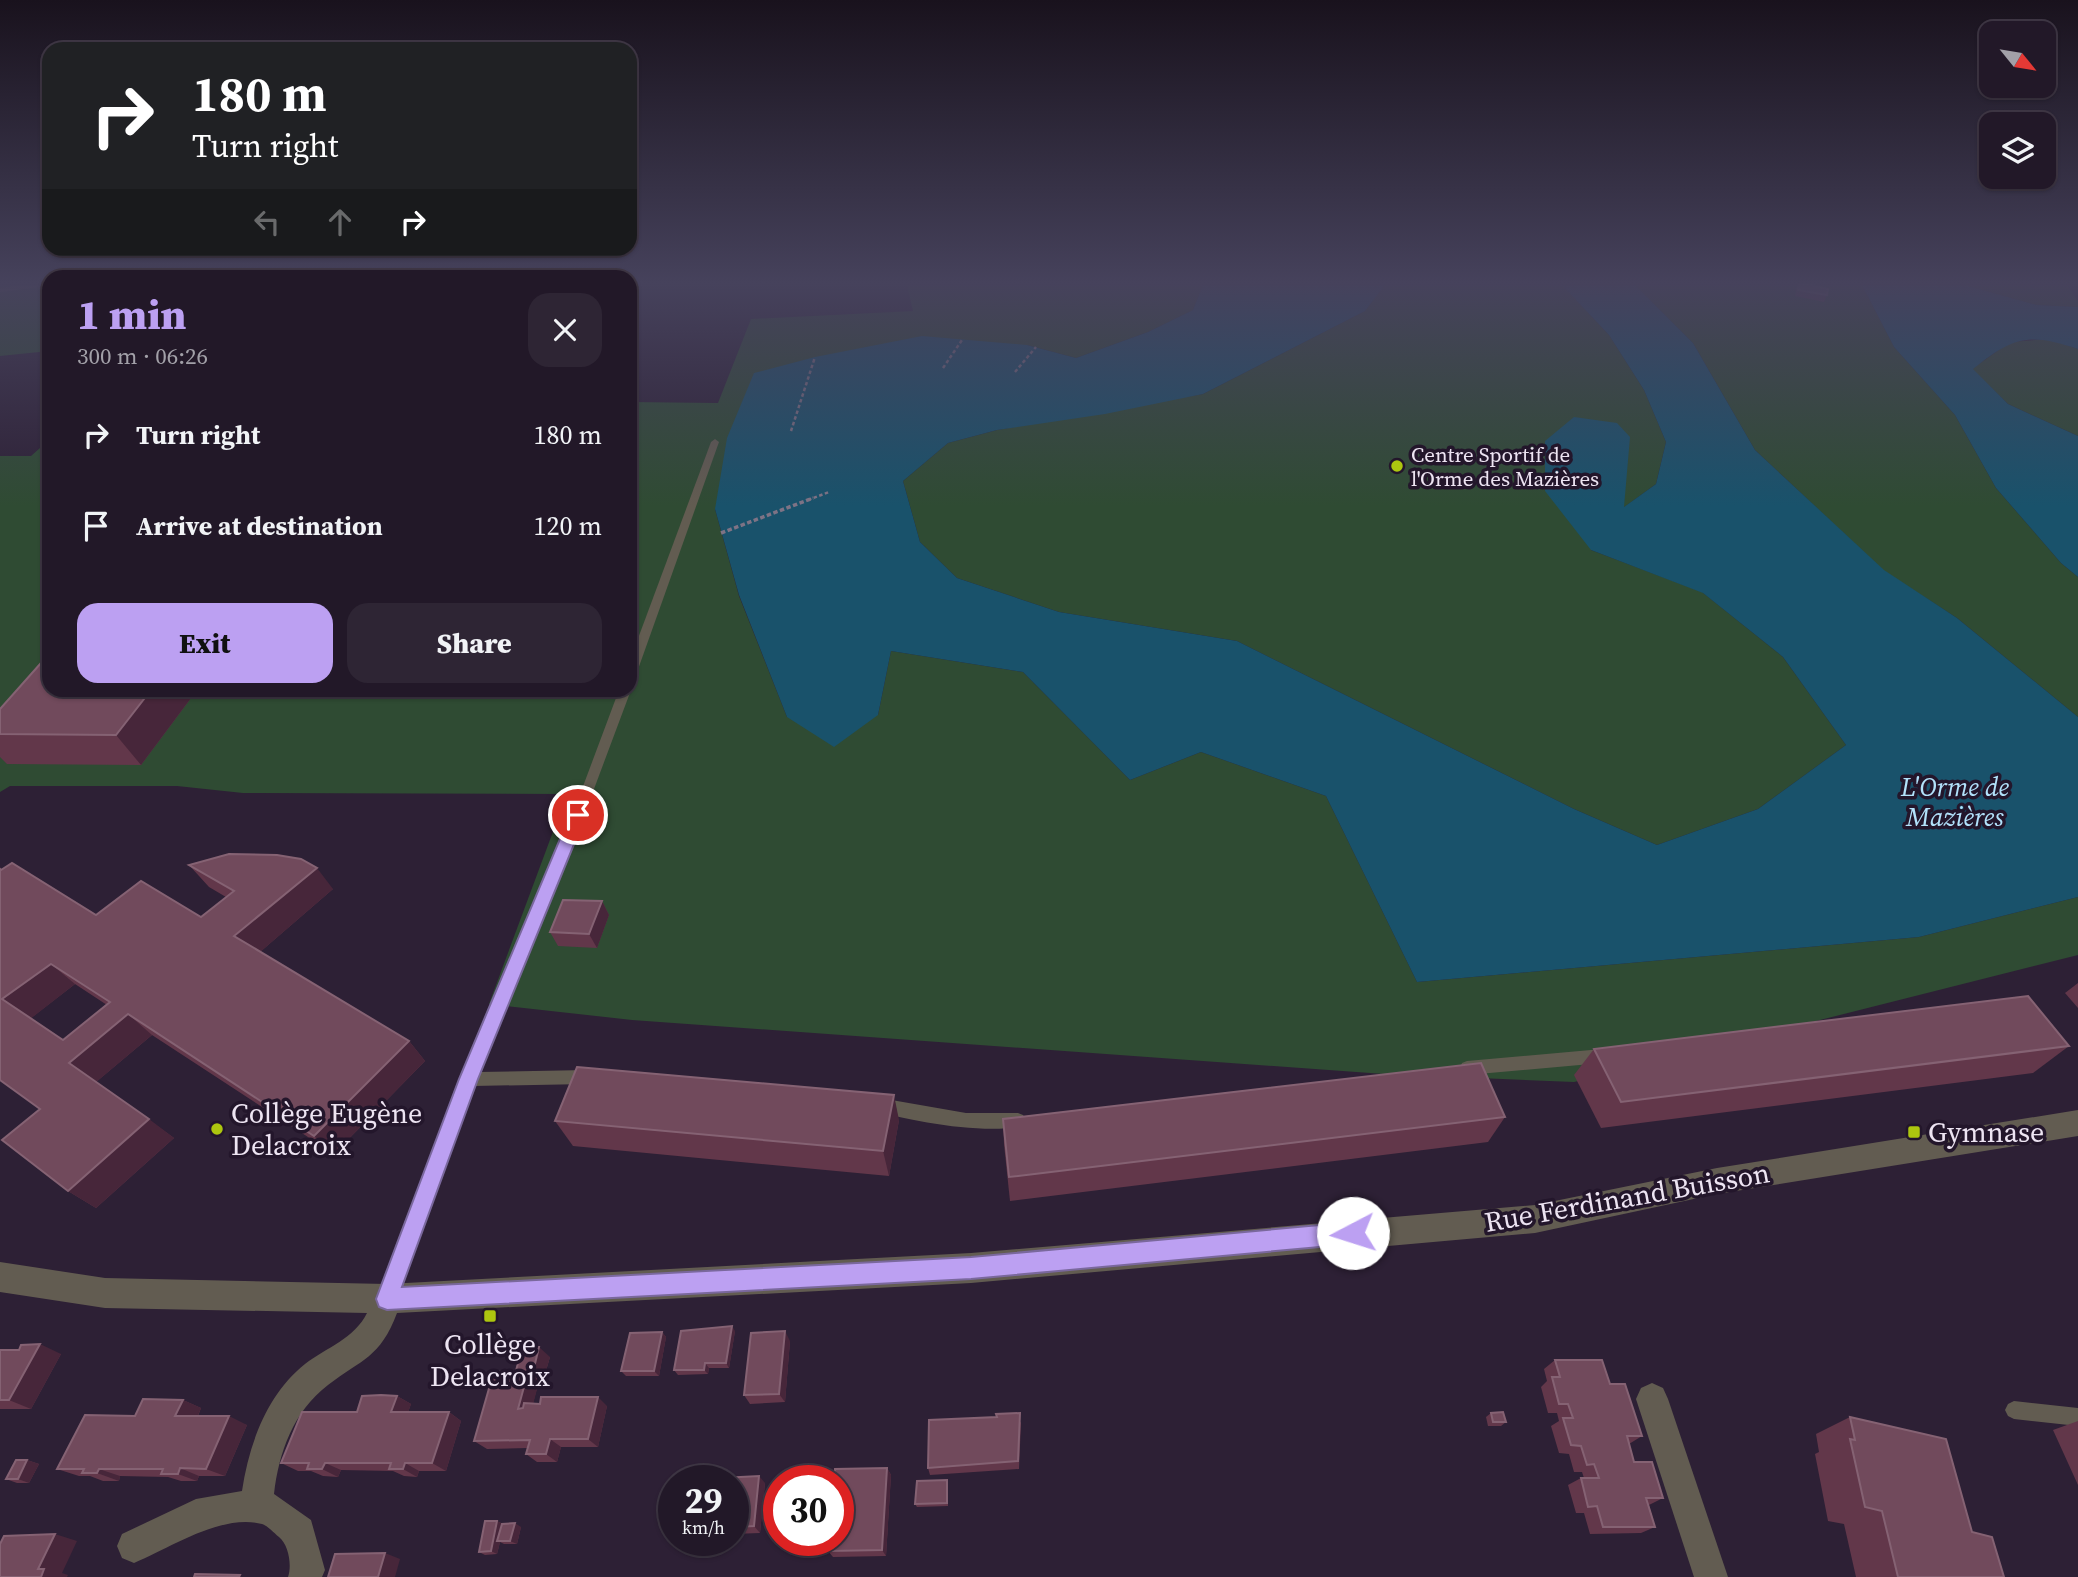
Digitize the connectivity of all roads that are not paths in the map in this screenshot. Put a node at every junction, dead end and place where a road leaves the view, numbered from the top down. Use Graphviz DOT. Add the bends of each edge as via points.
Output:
graph roads {
  1 [pos="715,442"];
  2 [pos="637,657"];
  3 [pos="622,697"];
  4 [pos="1614,1055"];
  5 [pos="1453,1070"];
  6 [pos="608,1077"];
  7 [pos="468,1079"];
  8 [pos="864,1101"];
  9 [pos="1041,1117"];
  10 [pos="2078,1123"];
  11 [pos="0,1277"];
  12 [pos="387,1299"];
  13 [pos="1652,1399"];
  14 [pos="2014,1410"];
  15 [pos="2078,1417"];
  16 [pos="256,1508"];
  17 [pos="134,1546"];
  18 [pos="305,1577"];
  19 [pos="1711,1577"];
  1 -- 2 [label="lane"];
  3 -- 7 [label="lane"];
  4 -- 5 [label="lane"];
  6 -- 7 [label="lane"];
  7 -- 12 [label="lane"];
  8 -- 9 [label="lane" via="954,1120 1000,1123"];
  10 -- 12 [label="street, Rue Ferdinand Buisson" via="1717,1181 1535,1219 971,1268"];
  11 -- 12 [label="street, Rue Ferdinand Buisson" via="106,1293"];
  12 -- 16 [label="street" via="375,1330 308,1382 286,1409 267,1441"];
  13 -- 19 [label="street"];
  14 -- 15 [label="lane"];
  16 -- 17 [label="street" via="236,1507 196,1516"];
  16 -- 18 [label="street" via="269,1508 299,1532 308,1570"];
}
